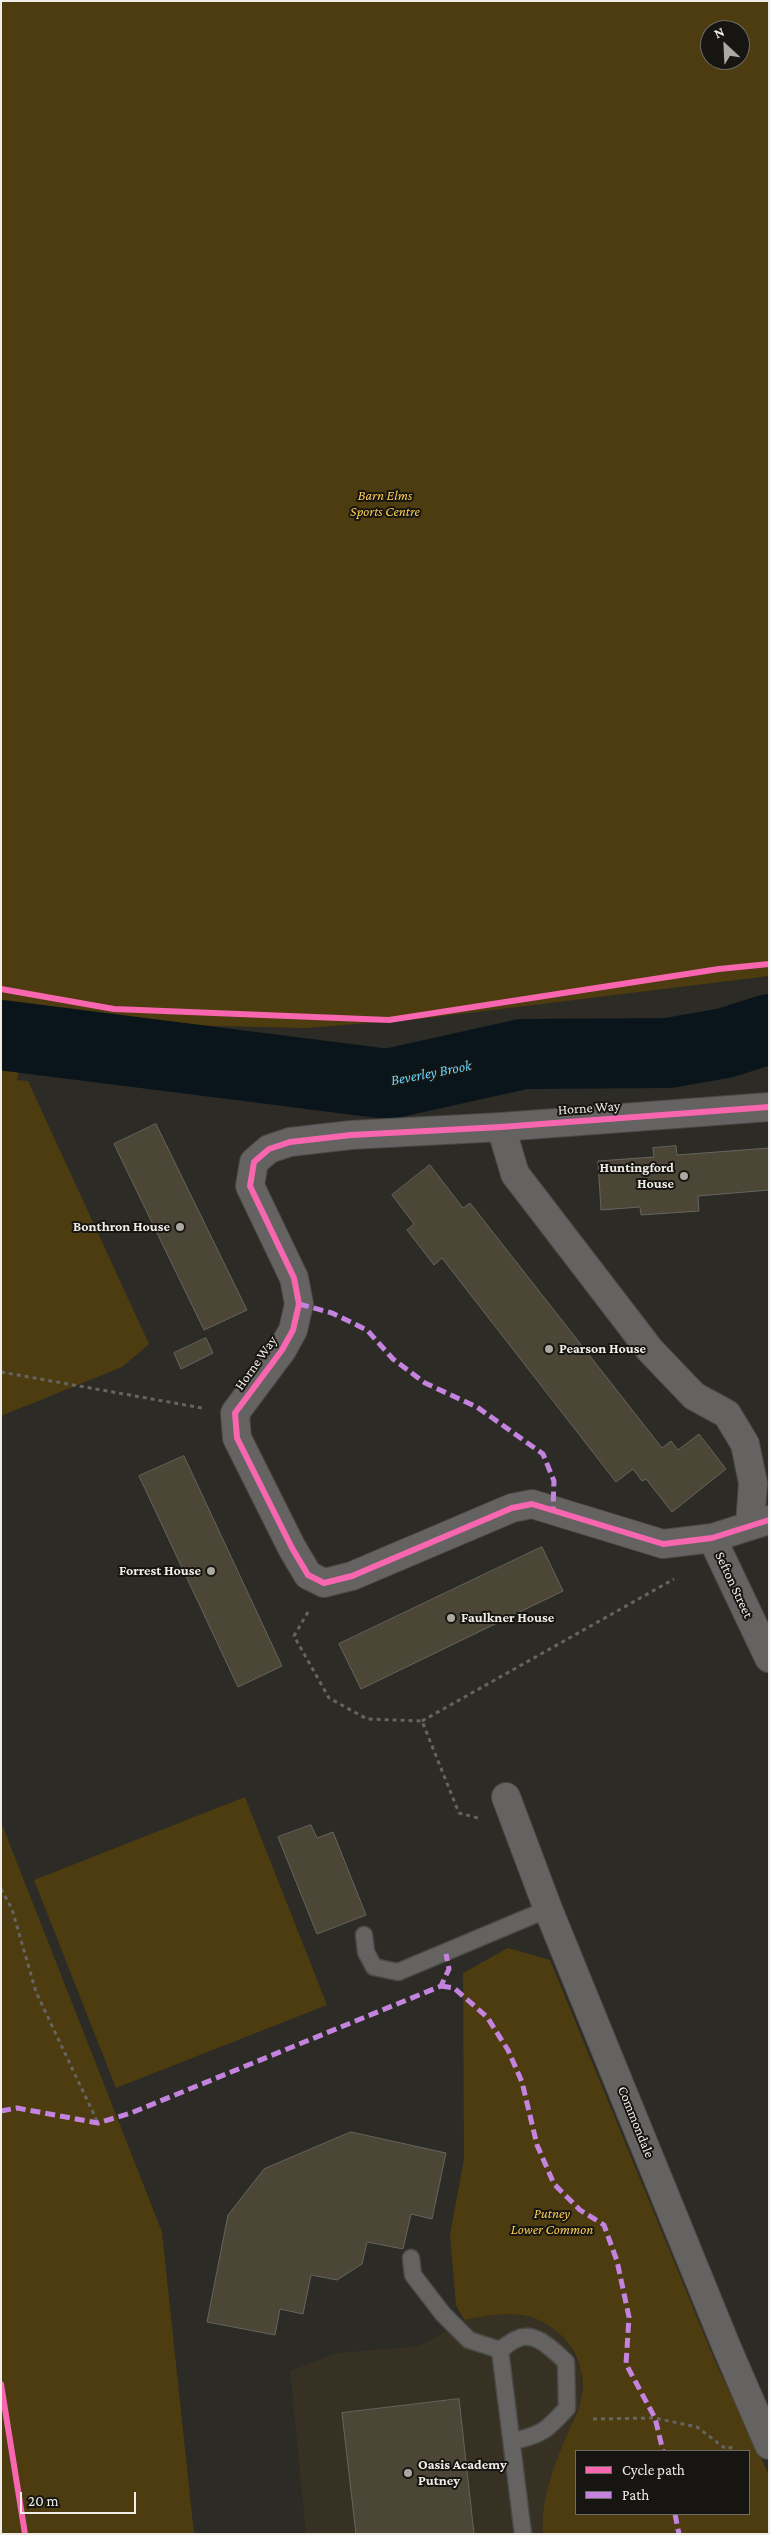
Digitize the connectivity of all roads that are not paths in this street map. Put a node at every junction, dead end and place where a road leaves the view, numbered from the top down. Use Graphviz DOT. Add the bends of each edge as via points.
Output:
graph roads {
  1 [pos="769,1107"];
  2 [pos="502,1127"];
  3 [pos="759,1522"];
  4 [pos="715,1546"];
  5 [pos="769,1658"];
  6 [pos="506,1797"];
  7 [pos="548,1909"];
  8 [pos="364,1935"];
  9 [pos="411,2258"];
  10 [pos="500,2350"];
  11 [pos="513,2441"];
  12 [pos="767,2441"];
  13 [pos="523,2534"];
  1 -- 2 [label="street, Horne Way"];
  2 -- 3 [label="street" via="515,1174 650,1350 694,1396 727,1414 745,1444"];
  2 -- 4 [label="street, Horne Way" via="351,1135 290,1142 269,1149 254,1162 250,1186 294,1278 298,1304 293,1330 282,1350 235,1413 237,1438 292,1548 308,1576 324,1583 352,1576 512,1508 532,1504 663,1544"];
  3 -- 4 [label="street"];
  4 -- 5 [label="street, Sefton Street"];
  6 -- 7 [label="street, Commondale"];
  7 -- 8 [label="lane" via="398,1972 374,1967 366,1952"];
  7 -- 12 [label="street, Commondale"];
  9 -- 10 [label="lane" via="413,2275 443,2314 470,2340"];
  10 -- 11 [label="lane"];
  10 -- 11 [label="lane" via="518,2338 529,2337 549,2346 566,2362 566,2408 548,2429 531,2438"];
  11 -- 13 [label="lane"];
}
